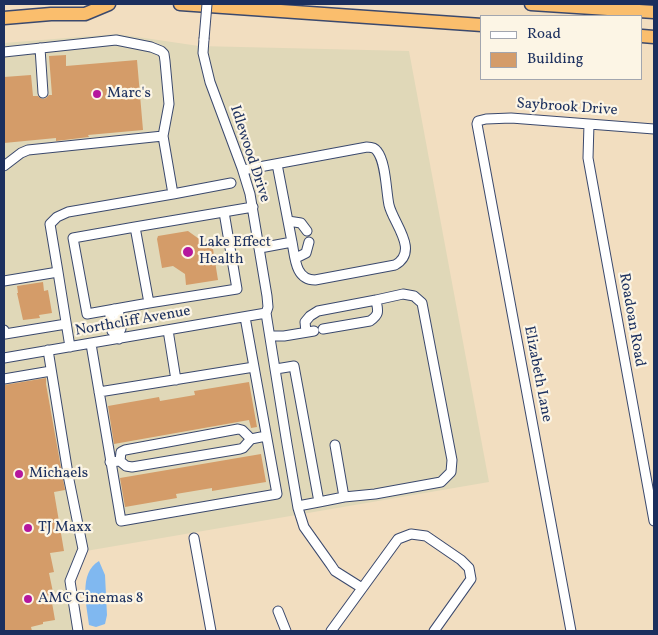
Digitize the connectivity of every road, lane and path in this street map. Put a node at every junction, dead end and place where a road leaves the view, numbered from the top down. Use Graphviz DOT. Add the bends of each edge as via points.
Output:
graph roads {
  1 [pos="109,4"];
  2 [pos="180,4"];
  3 [pos="207,4"];
  4 [pos="531,4"];
  5 [pos="654,12"];
  6 [pos="4,18"];
  7 [pos="480,25"];
  8 [pos="40,48"];
  9 [pos="4,52"];
  10 [pos="43,93"];
  11 [pos="478,121"];
  12 [pos="589,124"];
  13 [pos="654,128"];
  14 [pos="163,136"];
  15 [pos="277,164"];
  16 [pos="4,166"];
  17 [pos="243,170"];
  18 [pos="231,183"];
  19 [pos="173,194"];
  20 [pos="253,207"];
  21 [pos="224,212"];
  22 [pos="288,221"];
  23 [pos="135,227"];
  24 [pos="307,231"];
  25 [pos="292,242"];
  26 [pos="309,242"];
  27 [pos="260,248"];
  28 [pos="296,258"];
  29 [pos="58,272"];
  30 [pos="4,281"];
  31 [pos="376,300"];
  32 [pos="149,303"];
  33 [pos="114,309"];
  34 [pos="266,313"];
  35 [pos="245,317"];
  36 [pos="66,324"];
  37 [pos="168,330"];
  38 [pos="314,330"];
  39 [pos="4,333"];
  40 [pos="118,336"];
  41 [pos="270,336"];
  42 [pos="90,344"];
  43 [pos="70,347"];
  44 [pos="48,350"];
  45 [pos="4,358"];
  46 [pos="254,367"];
  47 [pos="276,369"];
  48 [pos="51,371"];
  49 [pos="4,379"];
  50 [pos="176,380"];
  51 [pos="99,392"];
  52 [pos="266,436"];
  53 [pos="250,439"];
  54 [pos="334,445"];
  55 [pos="115,462"];
  56 [pos="344,497"];
  57 [pos="319,502"];
  58 [pos="298,506"];
  59 [pos="654,521"];
  60 [pos="194,538"];
  61 [pos="362,588"];
  62 [pos="278,611"];
  63 [pos="78,631"];
  64 [pos="211,631"];
  65 [pos="286,631"];
  66 [pos="331,631"];
  67 [pos="434,631"];
  68 [pos="571,631"];
  1 -- 6 [label="highway" via="85,14"];
  2 -- 7 [label="highway"];
  3 -- 17 [label="street, Idlewood Drive, bridge" via="203,53 210,82"];
  4 -- 5 [label="highway"];
  8 -- 9 [label="street"];
  8 -- 10 [label="street"];
  8 -- 14 [label="street" via="116,40 161,50 169,104"];
  11 -- 12 [label="street, Saybrook Drive" via="511,118"];
  11 -- 68 [label="street, Elizabeth Lane"];
  12 -- 13 [label="street, Saybrook Drive"];
  12 -- 59 [label="street, Roadoan Road" via="588,158"];
  14 -- 16 [label="street" via="28,150"];
  14 -- 19 [label="street"];
  15 -- 17 [label="street"];
  15 -- 22 [label="street"];
  15 -- 28 [label="street" via="373,148 382,162 390,207 405,246 404,257 395,265 315,280 306,279 298,271"];
  17 -- 20 [label="street, Idlewood Drive"];
  18 -- 19 [label="street"];
  19 -- 29 [label="street" via="68,212 56,217 50,224"];
  20 -- 21 [label="street"];
  20 -- 27 [label="street, Idlewood Drive"];
  21 -- 23 [label="street"];
  21 -- 32 [label="street" via="238,288"];
  22 -- 24 [label="street" via="301,223"];
  22 -- 25 [label="street"];
  23 -- 32 [label="street"];
  23 -- 33 [label="street" via="73,238 87,314"];
  25 -- 27 [label="street"];
  25 -- 28 [label="street"];
  26 -- 28 [label="street" via="306,253"];
  27 -- 34 [label="street, Idlewood Drive" via="268,306"];
  29 -- 30 [label="street"];
  29 -- 36 [label="street"];
  31 -- 38 [label="street" via="378,311 370,321"];
  31 -- 38 [label="street" via="318,311 305,322"];
  31 -- 56 [label="street" via="404,294 414,296 422,303 452,460 451,472 441,482"];
  32 -- 33 [label="street"];
  33 -- 40 [label="street" via="121,329"];
  34 -- 35 [label="street, Northcliff Avenue"];
  34 -- 41 [label="street, Idlewood Drive"];
  35 -- 37 [label="street, Northcliff Avenue"];
  35 -- 46 [label="street"];
  36 -- 39 [label="street"];
  36 -- 43 [label="street"];
  37 -- 40 [label="street, Northcliff Avenue"];
  37 -- 50 [label="street"];
  38 -- 41 [label="street"];
  40 -- 42 [label="street, Northcliff Avenue"];
  41 -- 47 [label="street, Idlewood Drive"];
  42 -- 43 [label="street, Northcliff Avenue"];
  42 -- 51 [label="street"];
  43 -- 44 [label="street, Northcliff Avenue"];
  44 -- 45 [label="street, Northcliff Avenue"];
  44 -- 48 [label="street"];
  46 -- 50 [label="street"];
  46 -- 52 [label="street"];
  47 -- 57 [label="street" via="294,366"];
  47 -- 58 [label="street, Idlewood Drive"];
  48 -- 49 [label="street"];
  48 -- 63 [label="street" via="83,549 70,581"];
  50 -- 51 [label="street"];
  51 -- 55 [label="street"];
  52 -- 53 [label="street"];
  52 -- 55 [label="street" via="277,494 120,522"];
  53 -- 55 [label="street" via="240,450 132,468"];
  53 -- 55 [label="street" via="238,429 125,450"];
  54 -- 56 [label="street"];
  56 -- 57 [label="street"];
  57 -- 58 [label="street"];
  58 -- 61 [label="street, Idlewood Drive" via="304,527 335,571"];
  60 -- 64 [label="street"];
  61 -- 66 [label="street"];
  61 -- 67 [label="street" via="398,539 411,534 426,536 465,564 471,579"];
  62 -- 65 [label="street"];
}
